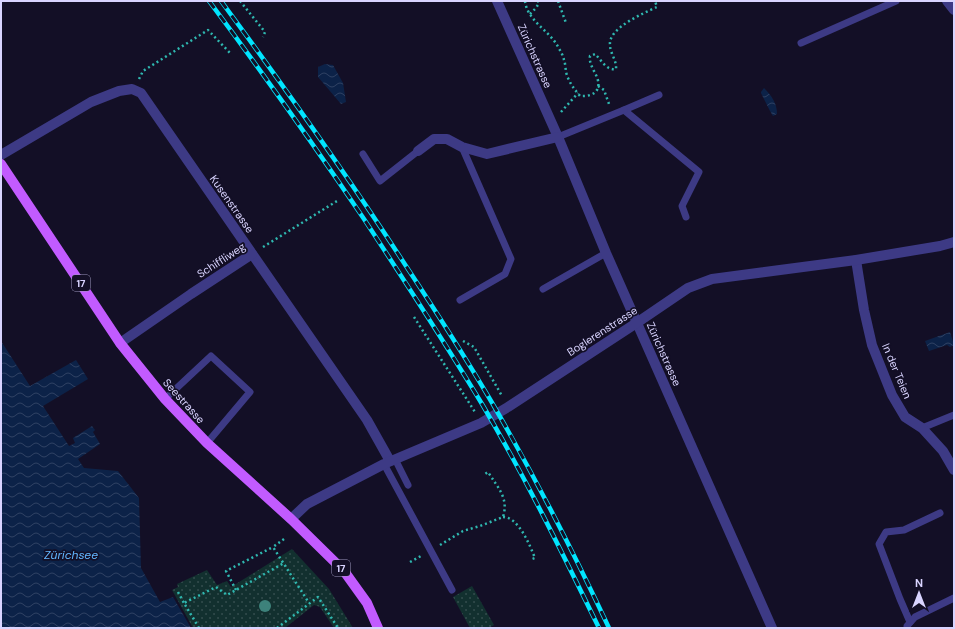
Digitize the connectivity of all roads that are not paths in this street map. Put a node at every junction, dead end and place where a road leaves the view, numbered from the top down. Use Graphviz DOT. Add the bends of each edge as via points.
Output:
graph roads {
  1 [pos="497,1"];
  2 [pos="896,1"];
  3 [pos="946,1"];
  4 [pos="954,10"];
  5 [pos="801,44"];
  6 [pos="659,96"];
  7 [pos="624,110"];
  8 [pos="558,137"];
  9 [pos="462,148"];
  10 [pos="418,151"];
  11 [pos="363,154"];
  12 [pos="1,155"];
  13 [pos="1,164"];
  14 [pos="686,217"];
  15 [pos="954,242"];
  16 [pos="606,253"];
  17 [pos="252,254"];
  18 [pos="856,260"];
  19 [pos="543,289"];
  20 [pos="460,300"];
  21 [pos="638,322"];
  22 [pos="120,343"];
  23 [pos="164,400"];
  24 [pos="954,415"];
  25 [pos="922,428"];
  26 [pos="206,443"];
  27 [pos="390,461"];
  28 [pos="954,470"];
  29 [pos="408,485"];
  30 [pos="940,513"];
  31 [pos="291,519"];
  32 [pos="452,590"];
  33 [pos="954,598"];
  34 [pos="909,625"];
  35 [pos="378,628"];
  36 [pos="772,628"];
  1 -- 8 [label="street, Zürichstrasse"];
  2 -- 5 [label="lane"];
  3 -- 4 [label="street"];
  6 -- 7 [label="lane"];
  7 -- 8 [label="lane"];
  7 -- 14 [label="lane" via="699,172 682,206"];
  8 -- 9 [label="street" via="487,154"];
  8 -- 16 [label="street, Zürichstrasse"];
  9 -- 10 [label="street" via="447,139 434,139"];
  9 -- 20 [label="lane" via="511,259 505,274"];
  10 -- 11 [label="lane" via="380,181"];
  12 -- 17 [label="street, Kusenstrasse" via="91,102 119,91 132,89 141,94"];
  13 -- 22 [label="main road, Seestrasse / 17"];
  15 -- 18 [label="street, Boglerenstrasse"];
  16 -- 19 [label="lane"];
  16 -- 21 [label="street, Zürichstrasse"];
  17 -- 22 [label="street, Schiffliweg"];
  17 -- 27 [label="street, Kusenstrasse" via="367,420"];
  18 -- 21 [label="street, Boglerenstrasse" via="712,278 688,288"];
  18 -- 25 [label="street, In der Teien" via="872,345 892,396 905,417"];
  21 -- 27 [label="street, Boglerenstrasse" via="481,423"];
  21 -- 36 [label="street, Zürichstrasse"];
  22 -- 23 [label="main road, Seestrasse / 17"];
  23 -- 26 [label="main road, Seestrasse / 17"];
  23 -- 26 [label="lane" via="211,356 250,392"];
  24 -- 25 [label="lane"];
  25 -- 28 [label="street, In der Teien" via="943,451"];
  26 -- 31 [label="main road, Seestrasse / 17"];
  27 -- 29 [label="lane"];
  27 -- 31 [label="street, Boglerenstrasse" via="307,504"];
  27 -- 32 [label="lane" via="431,551"];
  30 -- 34 [label="lane" via="904,530 886,532 879,544"];
  31 -- 35 [label="main road, Seestrasse / 17" via="344,571 367,604"];
  33 -- 34 [label="lane" via="915,617"];
}
